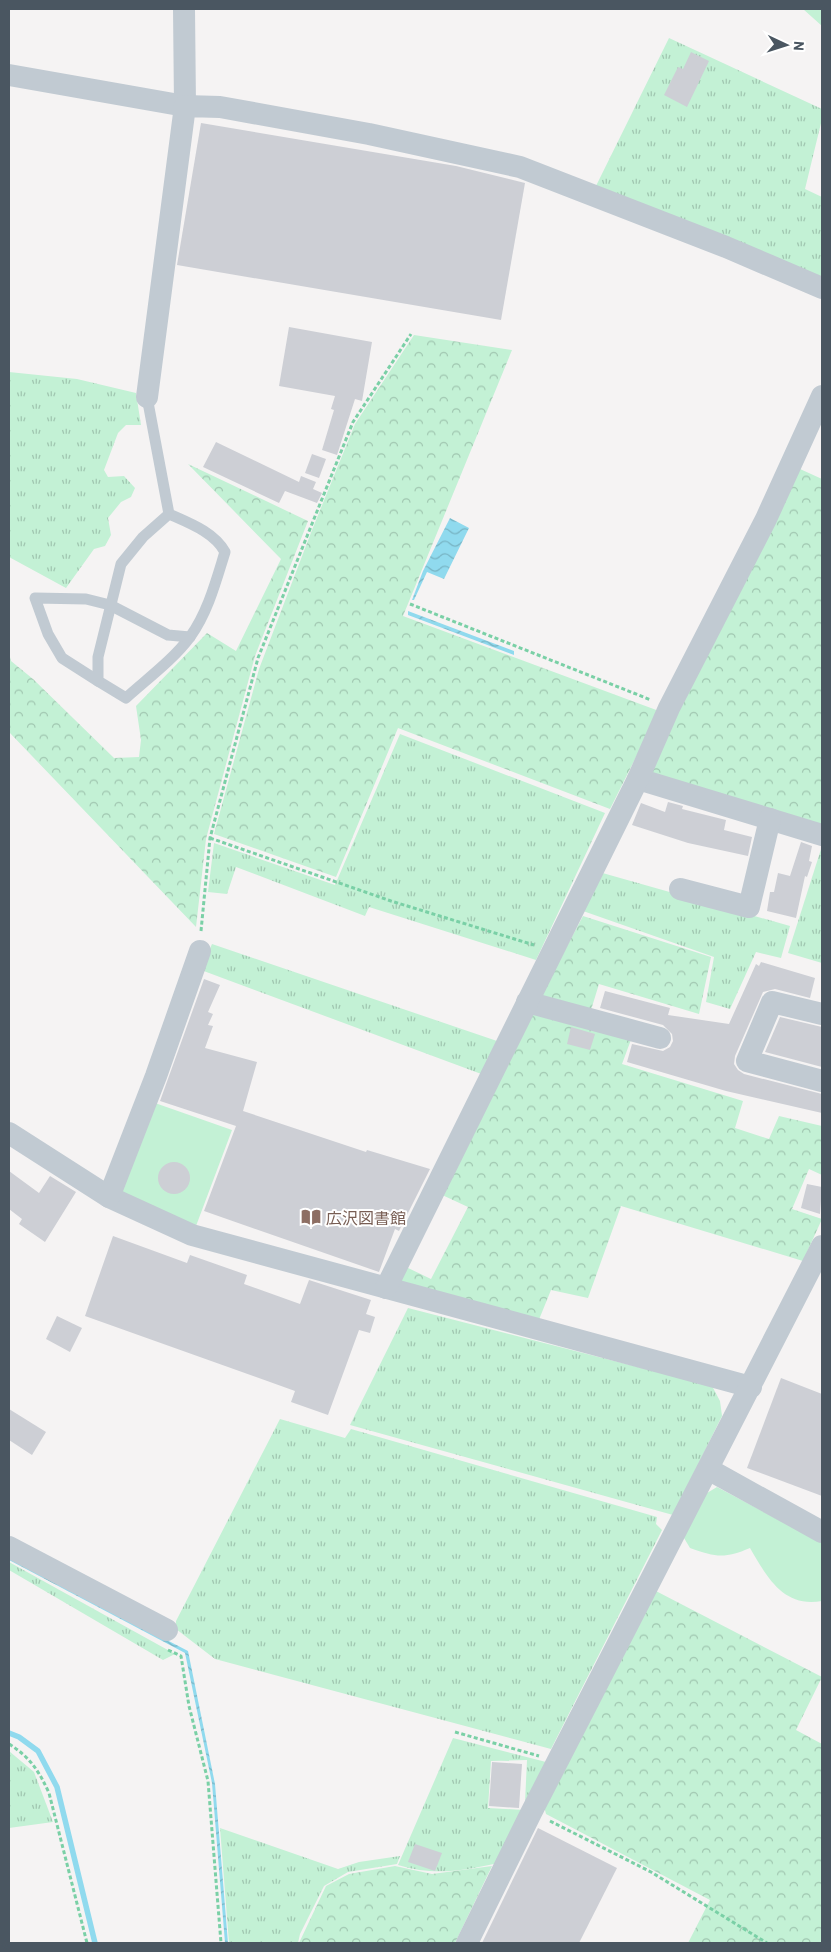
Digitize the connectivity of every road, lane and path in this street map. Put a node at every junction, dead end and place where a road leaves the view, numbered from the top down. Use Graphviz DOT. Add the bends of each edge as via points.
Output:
graph roads {
  1 [pos="184,9"];
  2 [pos="9,75"];
  3 [pos="185,106"];
  4 [pos="822,288"];
  5 [pos="411,334"];
  6 [pos="822,396"];
  7 [pos="147,397"];
  8 [pos="169,514"];
  9 [pos="410,604"];
  10 [pos="110,605"];
  11 [pos="190,637"];
  12 [pos="98,681"];
  13 [pos="670,708"];
  14 [pos="638,778"];
  15 [pos="770,819"];
  16 [pos="822,835"];
  17 [pos="210,838"];
  18 [pos="680,889"];
  19 [pos="200,951"];
  20 [pos="553,951"];
  21 [pos="528,1002"];
  22 [pos="822,1014"];
  23 [pos="660,1038"];
  24 [pos="822,1081"];
  25 [pos="9,1133"];
  26 [pos="109,1197"];
  27 [pos="822,1246"];
  28 [pos="386,1288"];
  29 [pos="751,1387"];
  30 [pos="708,1469"];
  31 [pos="822,1532"];
  32 [pos="9,1547"];
  33 [pos="167,1630"];
  34 [pos="181,1656"];
  35 [pos="455,1732"];
  36 [pos="9,1744"];
  37 [pos="557,1761"];
  38 [pos="531,1812"];
  39 [pos="87,1943"];
  40 [pos="221,1943"];
  41 [pos="467,1943"];
  42 [pos="767,1943"];
  1 -- 3 [label="street"];
  2 -- 3 [label="street"];
  3 -- 4 [label="street" via="220,107 369,134 520,167 726,246"];
  3 -- 7 [label="street"];
  5 -- 17 [label="path" via="353,422 258,658"];
  6 -- 13 [label="street" via="766,520"];
  7 -- 8 [label="lane"];
  8 -- 10 [label="lane" via="143,537 121,564"];
  8 -- 11 [label="lane" via="220,542 225,552 210,599"];
  9 -- 13 [label="path"];
  10 -- 11 [label="lane" via="168,635"];
  10 -- 12 [label="lane" via="98,657"];
  10 -- 12 [label="lane" via="86,599 35,598 48,634 62,658"];
  11 -- 12 [label="lane" via="126,698"];
  13 -- 14 [label="street"];
  14 -- 15 [label="street"];
  14 -- 20 [label="street"];
  15 -- 16 [label="street"];
  15 -- 18 [label="street" via="749,907"];
  17 -- 19 [label="path"];
  17 -- 20 [label="path" via="391,901"];
  19 -- 26 [label="street"];
  20 -- 21 [label="street"];
  21 -- 23 [label="street"];
  21 -- 28 [label="street"];
  22 -- 24 [label="street" via="772,1002 747,1061"];
  25 -- 26 [label="street"];
  26 -- 28 [label="street" via="192,1235"];
  27 -- 29 [label="street"];
  28 -- 29 [label="street"];
  29 -- 30 [label="street"];
  30 -- 31 [label="street"];
  30 -- 37 [label="street"];
  32 -- 33 [label="street"];
  34 -- 40 [label="path" via="189,1706 208,1781"];
  35 -- 37 [label="path"];
  36 -- 39 [label="path" via="39,1770 49,1793"];
  37 -- 38 [label="street"];
  38 -- 41 [label="street"];
  38 -- 42 [label="path" via="651,1872"];
}
